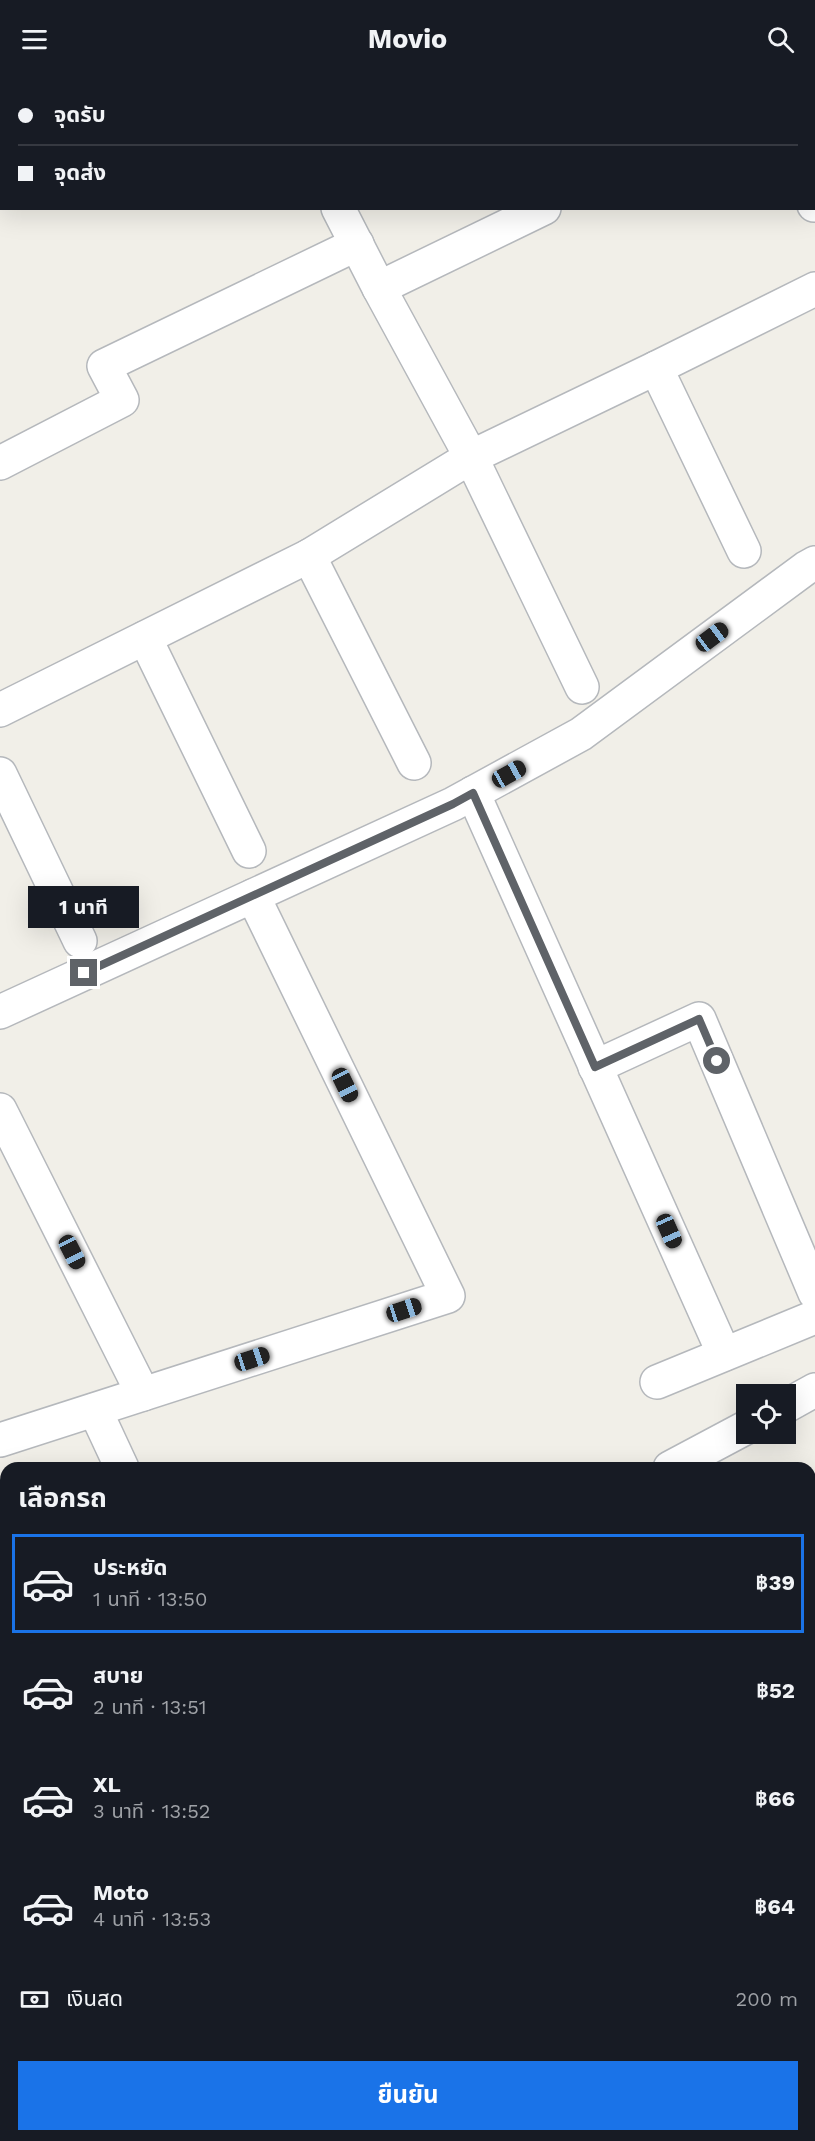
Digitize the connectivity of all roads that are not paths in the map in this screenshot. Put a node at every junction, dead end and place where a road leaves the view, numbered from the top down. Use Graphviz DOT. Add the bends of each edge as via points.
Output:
graph roads {
  1 [pos="339,210"];
  2 [pos="539,210"];
  3 [pos="357,244"];
  4 [pos="379,288"];
  5 [pos="815,289"];
  6 [pos="656,368"];
  7 [pos="471,457"];
  8 [pos="0,464"];
  9 [pos="744,551"];
  10 [pos="309,556"];
  11 [pos="812,573"];
  12 [pos="145,638"];
  13 [pos="582,687"];
  14 [pos="0,710"];
  15 [pos="414,763"];
  16 [pos="0,774"];
  17 [pos="473,793"];
  18 [pos="249,851"];
  19 [pos="253,896"];
  20 [pos="80,940"];
  21 [pos="0,1012"];
  22 [pos="595,1067"];
  23 [pos="0,1110"];
  24 [pos="815,1293"];
  25 [pos="815,1317"];
  26 [pos="724,1354"];
  27 [pos="657,1382"];
  28 [pos="815,1390"];
  29 [pos="143,1394"];
  30 [pos="796,1400"];
  31 [pos="95,1410"];
  32 [pos="736,1433"];
  33 [pos="0,1440"];
  34 [pos="119,1462"];
  35 [pos="681,1462"];
  1 -- 3 [label="street"];
  2 -- 4 [label="street"];
  3 -- 4 [label="street"];
  3 -- 8 [label="street" via="104,366 122,400"];
  4 -- 7 [label="street"];
  5 -- 6 [label="street"];
  6 -- 7 [label="street"];
  6 -- 9 [label="street"];
  7 -- 10 [label="street"];
  7 -- 13 [label="street"];
  10 -- 12 [label="street"];
  10 -- 15 [label="street"];
  11 -- 17 [label="street" via="581,734"];
  12 -- 14 [label="street"];
  12 -- 18 [label="street"];
  16 -- 20 [label="street"];
  17 -- 19 [label="street"];
  17 -- 22 [label="street"];
  19 -- 21 [label="street"];
  19 -- 29 [label="street" via="448,1296"];
  22 -- 24 [label="street" via="699,1019"];
  22 -- 26 [label="street"];
  23 -- 29 [label="street"];
  25 -- 26 [label="street"];
  26 -- 27 [label="street"];
  28 -- 30 [label="street"];
  29 -- 31 [label="street"];
  31 -- 33 [label="street"];
  31 -- 34 [label="street"];
  32 -- 35 [label="street"];
}
